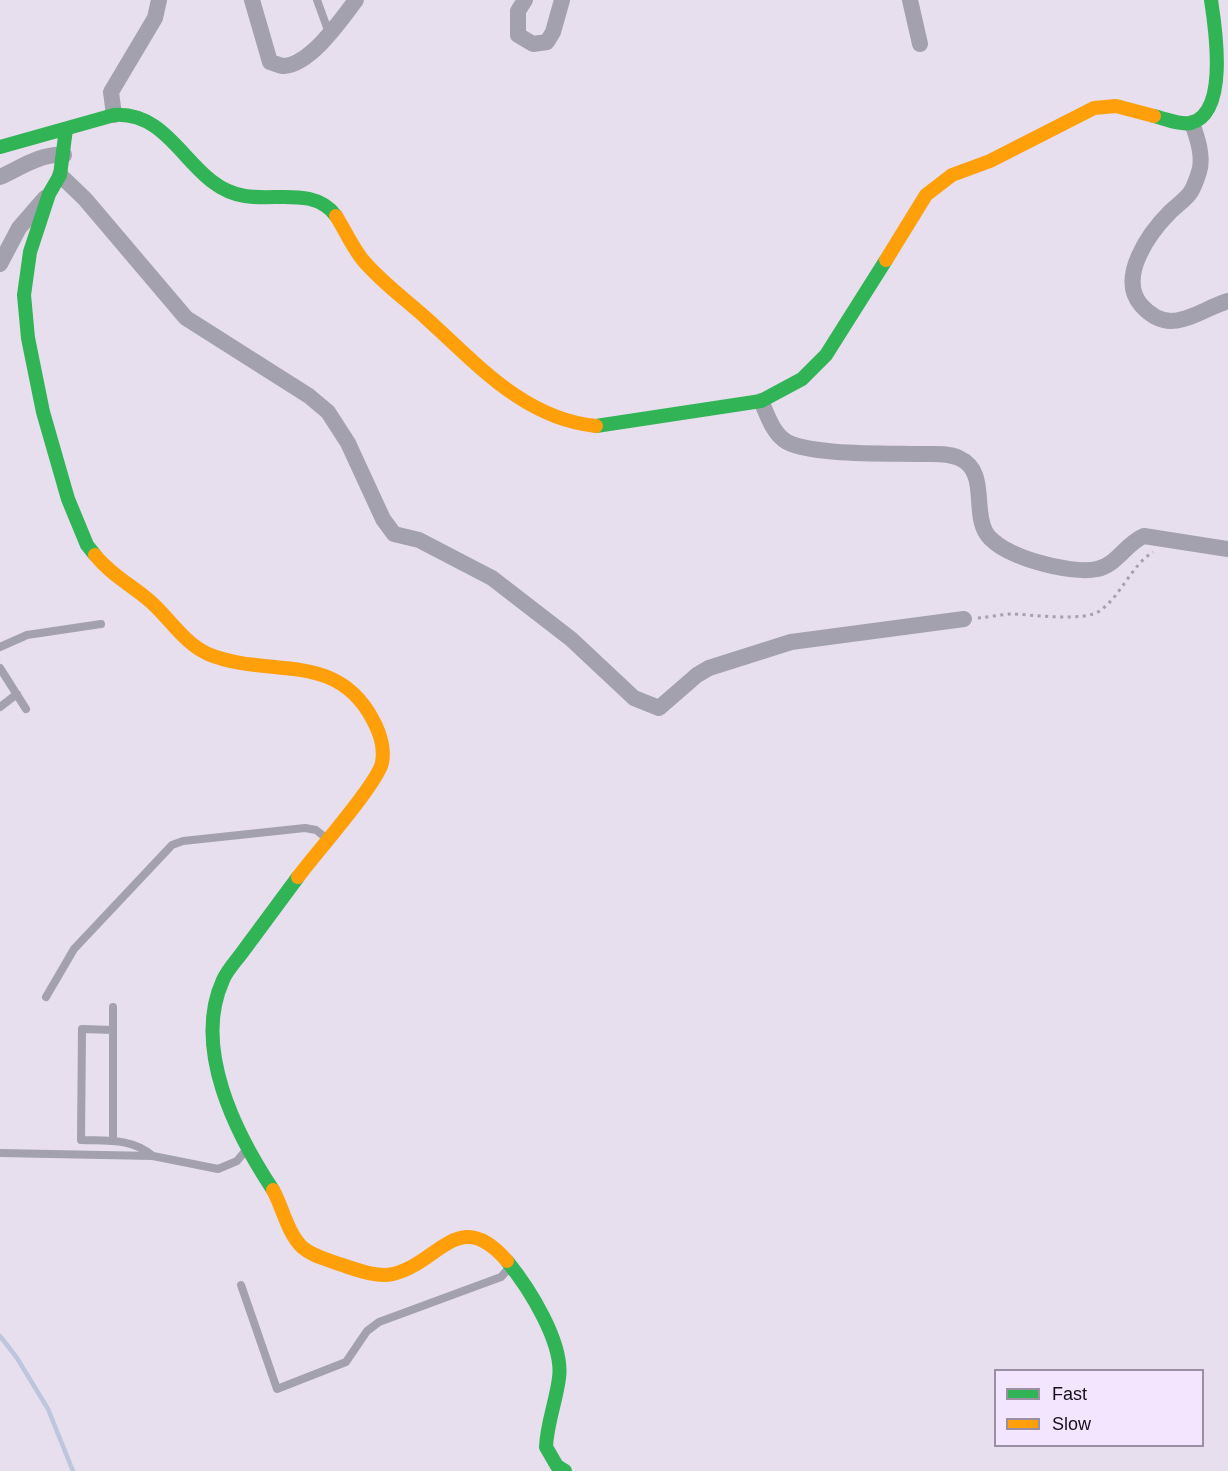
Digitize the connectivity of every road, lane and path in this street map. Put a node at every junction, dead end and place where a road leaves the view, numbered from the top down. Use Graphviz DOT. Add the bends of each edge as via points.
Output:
graph roads {
  1 [pos="159,0"];
  2 [pos="252,0"];
  3 [pos="317,0"];
  4 [pos="356,0"];
  5 [pos="525,0"];
  6 [pos="562,0"];
  7 [pos="910,0"];
  8 [pos="1211,0"];
  9 [pos="329,33"];
  10 [pos="920,44"];
  11 [pos="114,115"];
  12 [pos="1192,123"];
  13 [pos="66,129"];
  14 [pos="0,147"];
  15 [pos="64,155"];
  16 [pos="60,175"];
  17 [pos="0,177"];
  18 [pos="49,194"];
  19 [pos="19,228"];
  20 [pos="0,242"];
  21 [pos="0,264"];
  22 [pos="1228,301"];
  23 [pos="761,401"];
  24 [pos="1228,549"];
  25 [pos="1155,551"];
  26 [pos="964,619"];
  27 [pos="101,624"];
  28 [pos="0,649"];
  29 [pos="0,657"];
  30 [pos="0,668"];
  31 [pos="17,694"];
  32 [pos="0,706"];
  33 [pos="26,709"];
  34 [pos="327,838"];
  35 [pos="46,997"];
  36 [pos="113,1007"];
  37 [pos="113,1030"];
  38 [pos="113,1141"];
  39 [pos="247,1150"];
  40 [pos="0,1153"];
  41 [pos="153,1156"];
  42 [pos="511,1266"];
  43 [pos="241,1285"];
  44 [pos="565,1471"];
  1 -- 11 [label="street" via="155,18 111,92"];
  2 -- 9 [label="street" via="270,62 283,66 298,61"];
  3 -- 9 [label="lane"];
  4 -- 9 [label="street"];
  5 -- 6 [label="street" via="518,11 518,35 533,44 547,42"];
  7 -- 10 [label="street"];
  8 -- 12 [label="street" via="1222,76 1220,94 1214,107"];
  11 -- 13 [label="street"];
  11 -- 23 [label="street" via="132,114 149,123 203,175 240,198 301,199 329,207 356,252 374,273 478,368 562,421 595,426"];
  12 -- 22 [label="street" via="1199,141 1200,170 1190,193 1149,236 1136,263 1136,299 1148,313 1179,322"];
  12 -- 23 [label="street" via="1116,106 1094,108 952,175 926,195 826,355 802,380"];
  13 -- 14 [label="street"];
  13 -- 15 [label="street"];
  15 -- 16 [label="street"];
  15 -- 17 [label="street" via="34,160"];
  16 -- 18 [label="street"];
  16 -- 26 [label="street" via="186,318 328,412 348,443 382,519 394,534 419,540 492,578 571,639 640,702 659,708 709,668 792,642"];
  18 -- 19 [label="street"];
  18 -- 34 [label="street" via="25,274 28,338 43,412 82,535 103,565 206,653 225,660 278,664 324,675 340,681 364,704 382,736 382,764 366,791"];
  19 -- 20 [label="street"];
  19 -- 21 [label="street"];
  23 -- 24 [label="street" via="774,429 794,445 947,455 967,463 976,478 983,529 995,544 1023,557 1056,566 1098,569 1144,536"];
  25 -- 26 [label="path" via="1137,566 1127,583 1099,612"];
  27 -- 28 [label="lane" via="27,635"];
  28 -- 29 [label="lane"];
  30 -- 31 [label="lane"];
  31 -- 32 [label="lane"];
  31 -- 33 [label="lane"];
  34 -- 35 [label="lane" via="305,828 172,845 74,949"];
  34 -- 39 [label="street" via="218,991 214,1018 217,1072"];
  36 -- 37 [label="lane"];
  37 -- 38 [label="lane"];
  37 -- 38 [label="lane" via="82,1029 81,1140"];
  38 -- 41 [label="lane" via="140,1145"];
  39 -- 41 [label="lane" via="237,1161 218,1169"];
  39 -- 42 [label="street" via="279,1203 291,1234 306,1252 376,1274 392,1274 452,1238 465,1236 491,1244"];
  40 -- 41 [label="lane"];
  42 -- 43 [label="lane" via="501,1277 379,1322 367,1331 346,1362 277,1389"];
  42 -- 44 [label="street" via="543,1316 557,1351 559,1374 546,1447 557,1466"];
}
